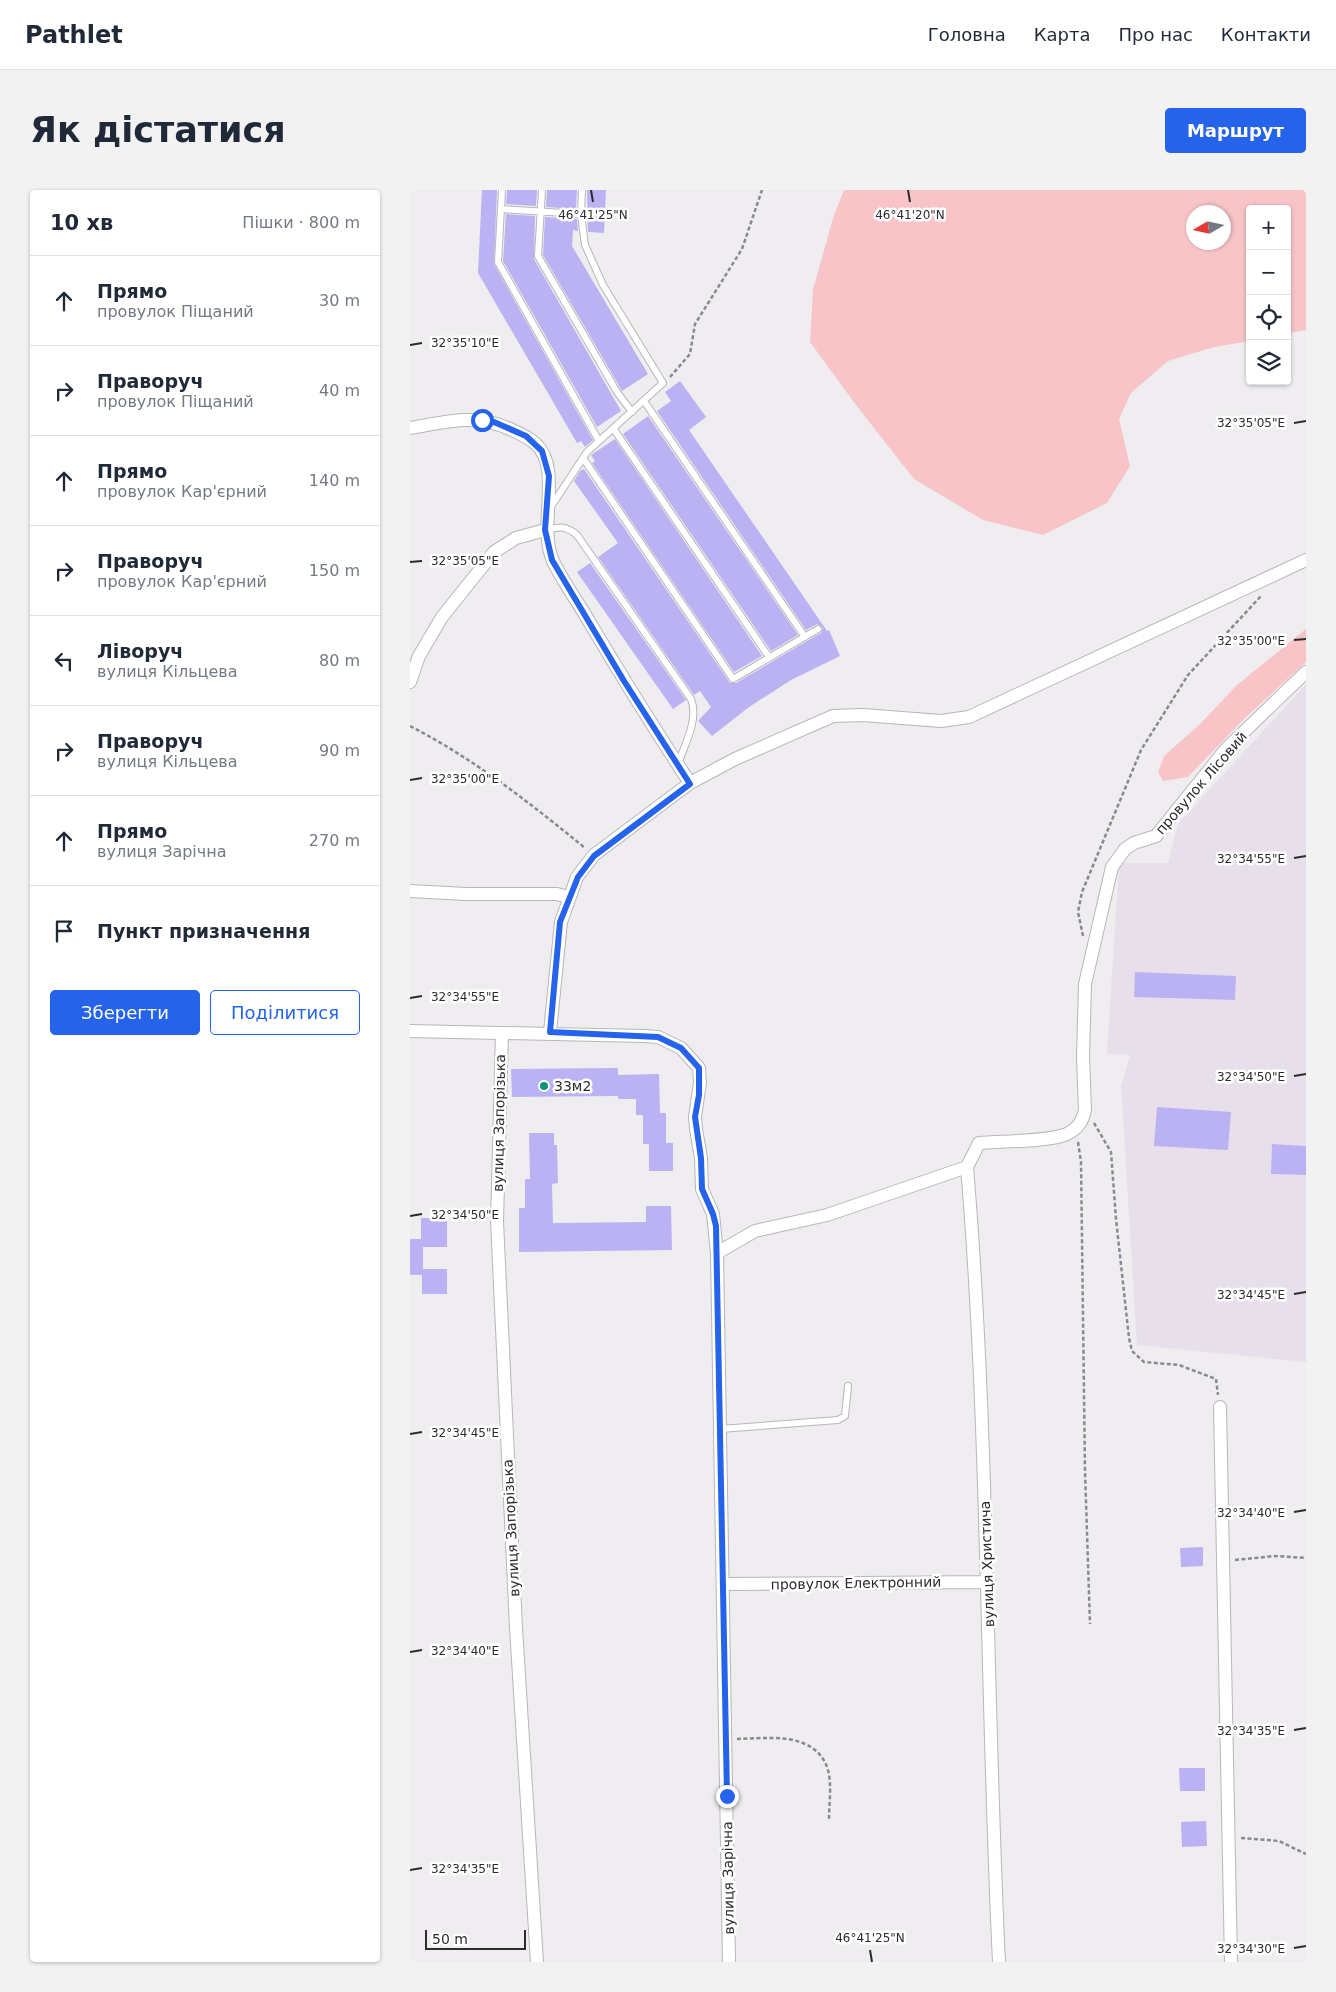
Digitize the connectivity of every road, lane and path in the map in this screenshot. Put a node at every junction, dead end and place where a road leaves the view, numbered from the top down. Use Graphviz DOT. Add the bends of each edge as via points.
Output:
graph roads {
  1 [pos="502,190"];
  2 [pos="542,190"];
  3 [pos="582,190"];
  4 [pos="762,190"];
  5 [pos="501,208"];
  6 [pos="541,211"];
  7 [pos="581,214"];
  8 [pos="663,383"];
  9 [pos="644,401"];
  10 [pos="632,412"];
  11 [pos="410,428"];
  12 [pos="613,428"];
  13 [pos="599,441"];
  14 [pos="582,458"];
  15 [pos="547,514"];
  16 [pos="545,530"];
  17 [pos="1306,560"];
  18 [pos="1272,577"];
  19 [pos="818,629"];
  20 [pos="805,637"];
  21 [pos="414,653"];
  22 [pos="769,657"];
  23 [pos="1306,672"];
  24 [pos="410,682"];
  25 [pos="410,726"];
  26 [pos="678,765"];
  27 [pos="690,784"];
  28 [pos="594,856"];
  29 [pos="410,890"];
  30 [pos="568,897"];
  31 [pos="1092,956"];
  32 [pos="410,1031"];
  33 [pos="550,1032"];
  34 [pos="502,1033"];
  35 [pos="1085,1110"];
  36 [pos="1076,1128"];
  37 [pos="967,1167"];
  38 [pos="717,1253"];
  39 [pos="848,1386"];
  40 [pos="1220,1407"];
  41 [pos="718,1429"];
  42 [pos="1306,1558"];
  43 [pos="1223,1561"];
  44 [pos="988,1582"];
  45 [pos="723,1584"];
  46 [pos="1090,1624"];
  47 [pos="726,1740"];
  48 [pos="829,1820"];
  49 [pos="1229,1838"];
  50 [pos="1306,1854"];
  51 [pos="537,1962"];
  52 [pos="729,1962"];
  53 [pos="999,1962"];
  54 [pos="1231,1962"];
  1 -- 5 [label="lane"];
  2 -- 6 [label="lane"];
  3 -- 7 [label="lane"];
  4 -- 8 [label="path" via="742,249 695,324 690,354"];
  5 -- 6 [label="lane"];
  5 -- 13 [label="lane" via="498,262"];
  6 -- 7 [label="lane"];
  6 -- 10 [label="lane" via="538,256 617,392"];
  7 -- 8 [label="lane" via="585,245 603,285"];
  8 -- 9 [label="lane"];
  9 -- 10 [label="lane"];
  9 -- 20 [label="lane"];
  10 -- 12 [label="lane"];
  11 -- 15 [label="street" via="462,419 482,420 526,436 542,451 548,466"];
  12 -- 13 [label="lane"];
  12 -- 22 [label="lane"];
  13 -- 14 [label="lane"];
  14 -- 15 [label="lane"];
  14 -- 22 [label="lane" via="733,679"];
  15 -- 16 [label="street"];
  16 -- 21 [label="street" via="516,538 494,552"];
  16 -- 26 [label="street" via="552,560"];
  16 -- 26 [label="lane" via="562,527 577,535 691,699 695,708 694,718"];
  17 -- 18 [label="street"];
  18 -- 27 [label="street" via="969,717 942,721 833,716 735,759"];
  18 -- 31 [label="path" via="1257,601 1188,675 1142,750 1082,892 1078,912 1081,930"];
  19 -- 20 [label="lane"];
  20 -- 22 [label="lane"];
  21 -- 24 [label="street"];
  23 -- 31 [label="street, провулок Лісовий" via="1226,749 1156,836 1134,843 1118,857 1109,878"];
  25 -- 28 [label="path" via="536,808"];
  26 -- 27 [label="street"];
  27 -- 28 [label="street"];
  28 -- 30 [label="street"];
  29 -- 30 [label="street" via="557,894"];
  30 -- 33 [label="street" via="560,922 555,959"];
  31 -- 35 [label="street, провулок Лісовий" via="1085,984"];
  32 -- 34 [label="street, вулиця Зарічна"];
  33 -- 34 [label="street, вулиця Зарічна"];
  33 -- 38 [label="street, вулиця Зарічна" via="658,1037 690,1056 699,1068 696,1129 702,1189 713,1214"];
  34 -- 51 [label="street, вулиця Запорізька" via="497,1221 516,1628"];
  35 -- 36 [label="street, провулок Лісовий" via="1084,1118"];
  35 -- 40 [label="path" via="1111,1152 1132,1351 1144,1362 1179,1365 1216,1379"];
  36 -- 37 [label="street" via="1052,1137 978,1142"];
  36 -- 46 [label="path" via="1082,1162"];
  37 -- 38 [label="street" via="826,1215 755,1231"];
  37 -- 44 [label="street, вулиця Христича" via="976,1277"];
  38 -- 41 [label="street, вулиця Зарічна"];
  39 -- 41 [label="lane" via="845,1416 838,1420"];
  40 -- 43 [label="street"];
  41 -- 45 [label="street, вулиця Зарічна"];
  42 -- 43 [label="path" via="1275,1556"];
  43 -- 49 [label="street"];
  44 -- 45 [label="street, провулок Електронний"];
  44 -- 53 [label="street, вулиця Христича"];
  45 -- 47 [label="street, вулиця Зарічна"];
  47 -- 48 [label="path" via="777,1737 809,1745 828,1769"];
  47 -- 52 [label="street, вулиця Зарічна"];
  49 -- 50 [label="path" via="1279,1841"];
  49 -- 54 [label="street"];
}
